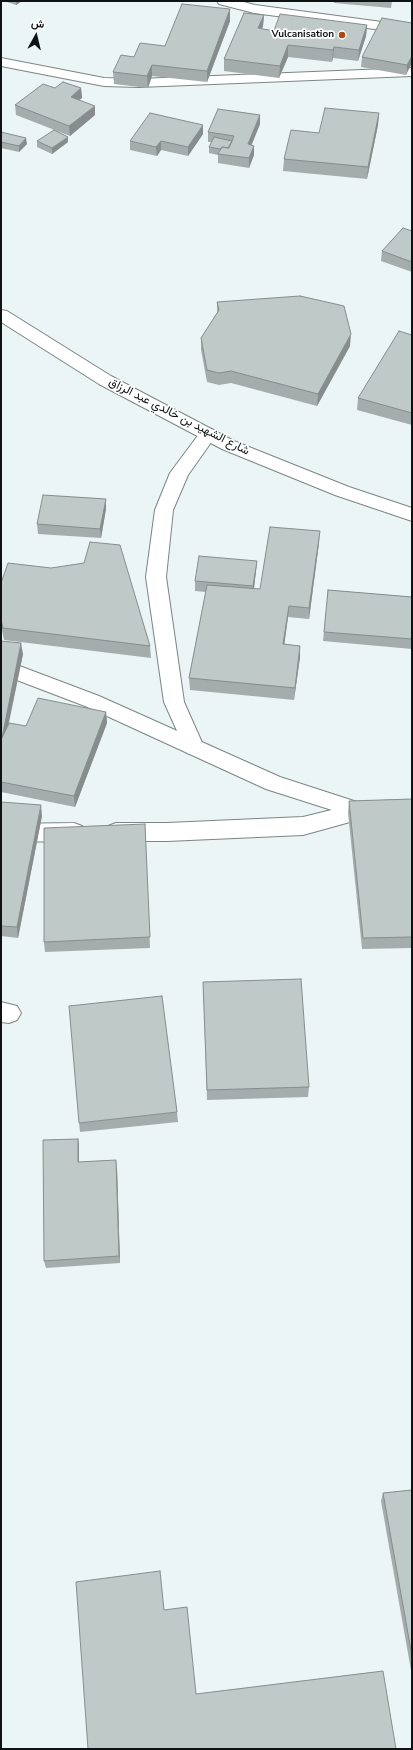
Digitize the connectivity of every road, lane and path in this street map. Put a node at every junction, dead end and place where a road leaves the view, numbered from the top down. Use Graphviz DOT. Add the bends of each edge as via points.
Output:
graph roads {
  1 [pos="224,1"];
  2 [pos="412,30"];
  3 [pos="1,62"];
  4 [pos="412,72"];
  5 [pos="2,315"];
  6 [pos="208,434"];
  7 [pos="412,515"];
  8 [pos="1,666"];
  9 [pos="194,747"];
  10 [pos="360,811"];
  11 [pos="412,814"];
  12 [pos="1,833"];
  1 -- 2 [label="street" via="254,10"];
  3 -- 4 [label="street" via="104,82"];
  5 -- 6 [label="street, شارع الشهيد بن خالدي عبد الرزاق" via="105,380"];
  6 -- 7 [label="street, شارع الشهيد بن خالدي عبد الرزاق" via="228,445 342,491"];
  6 -- 9 [label="street" via="179,473 164,510 156,577 174,702"];
  8 -- 9 [label="street" via="92,701"];
  9 -- 10 [label="street" via="273,783"];
  10 -- 11 [label="street"];
  10 -- 12 [label="street" via="303,826 167,832"];
}
